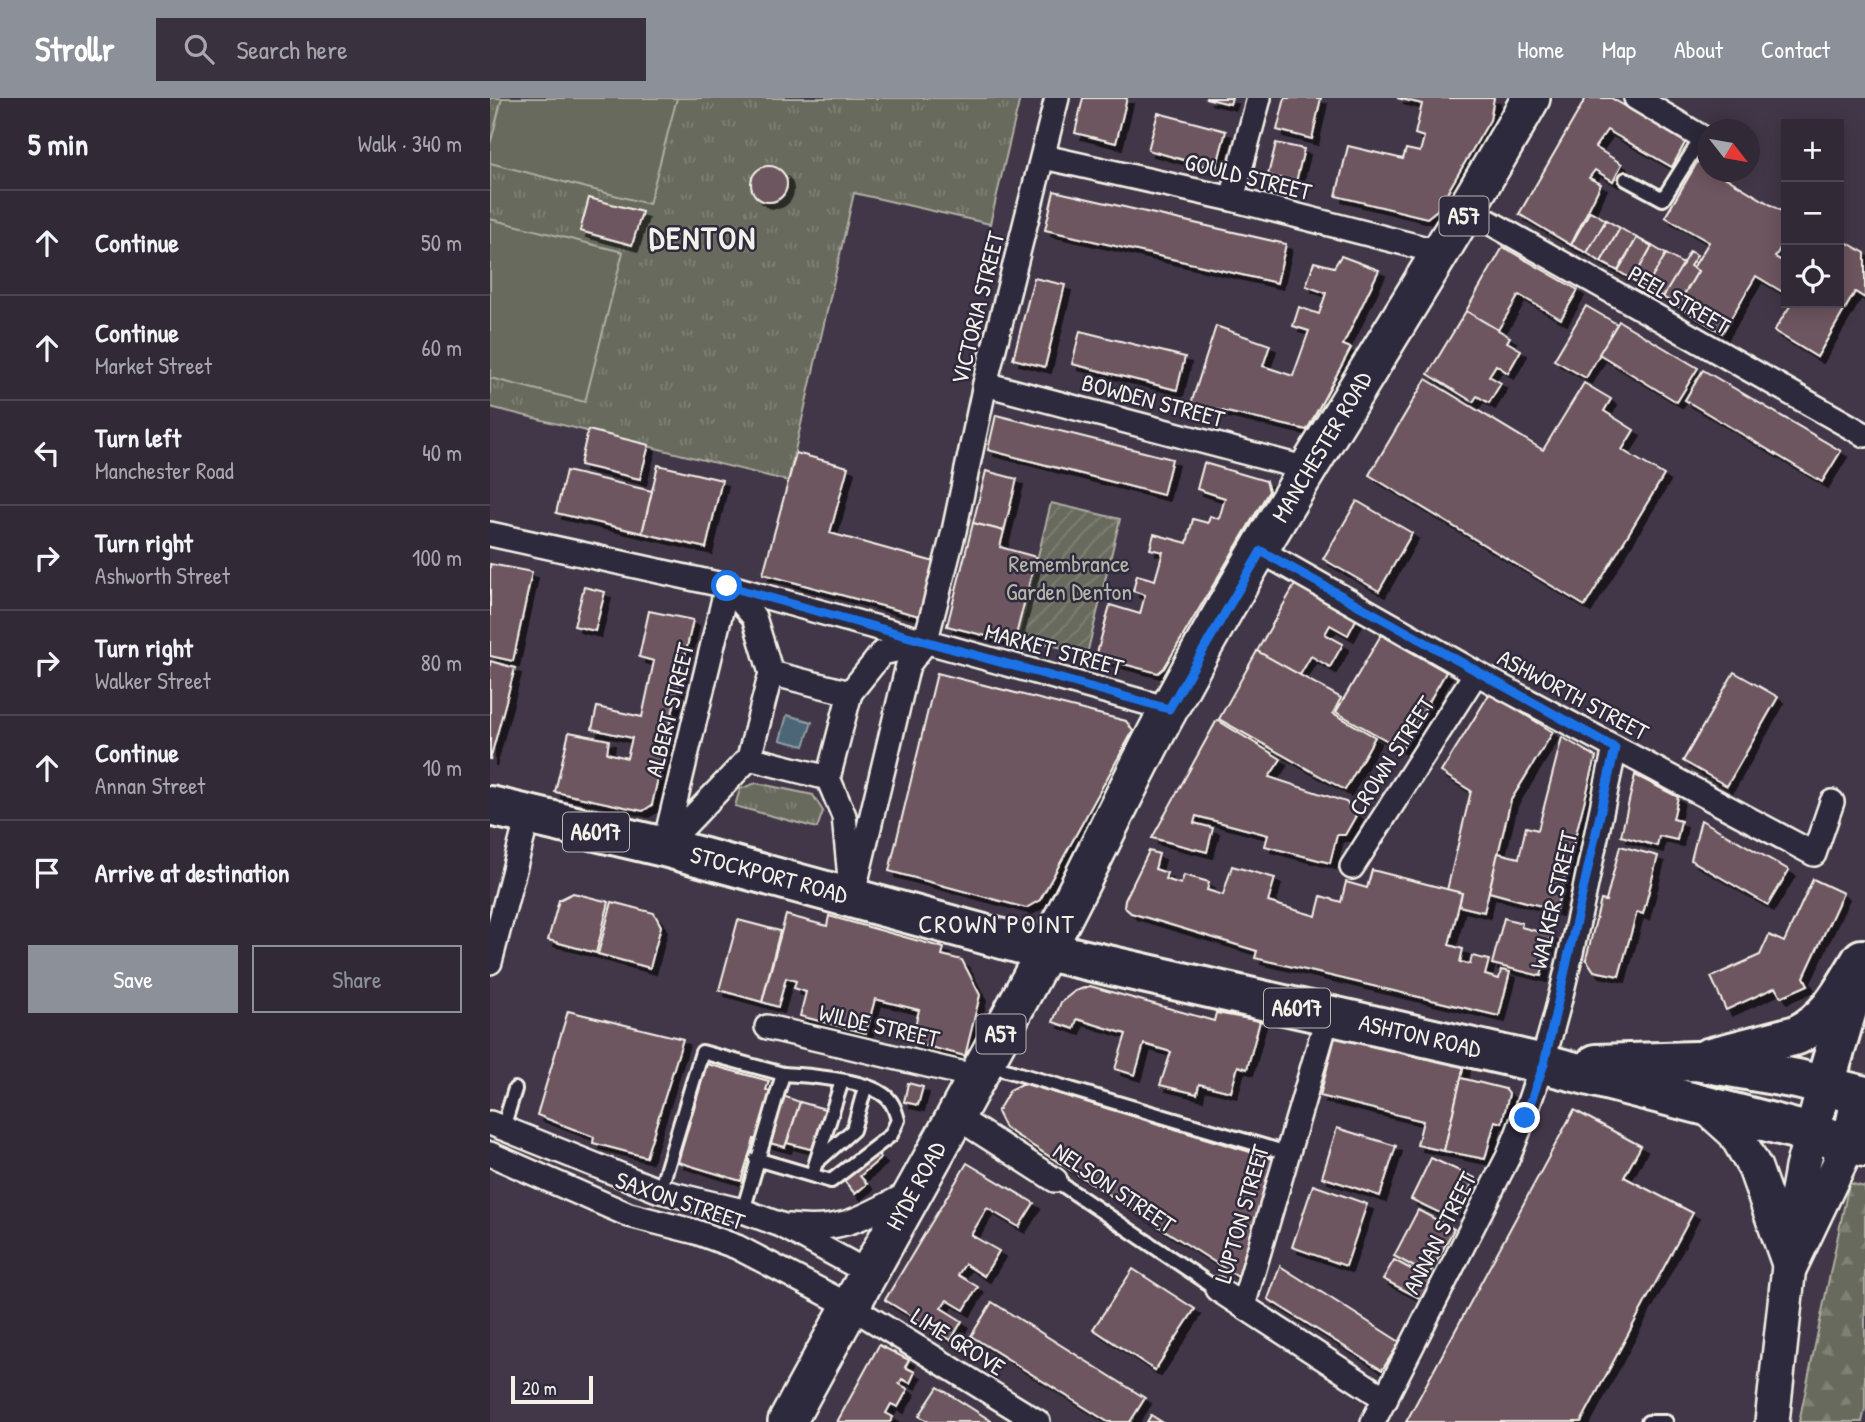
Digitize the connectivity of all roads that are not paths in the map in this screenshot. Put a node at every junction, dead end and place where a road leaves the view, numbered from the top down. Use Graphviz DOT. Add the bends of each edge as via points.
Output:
graph roads {
  1 [pos="1057,98"];
  2 [pos="1259,98"];
  3 [pos="1531,98"];
  4 [pos="1636,98"];
  5 [pos="1697,134"];
  6 [pos="1697,150"];
  7 [pos="1044,156"];
  8 [pos="1626,179"];
  9 [pos="1232,199"];
  10 [pos="1468,210"];
  11 [pos="1439,252"];
  12 [pos="985,384"];
  13 [pos="1865,436"];
  14 [pos="1308,469"];
  15 [pos="490,534"];
  16 [pos="1261,551"];
  17 [pos="727,586"];
  18 [pos="925,643"];
  19 [pos="771,673"];
  20 [pos="1476,674"];
  21 [pos="850,693"];
  22 [pos="1169,709"];
  23 [pos="1615,748"];
  24 [pos="749,758"];
  25 [pos="828,778"];
  26 [pos="1832,802"];
  27 [pos="490,806"];
  28 [pos="528,816"];
  29 [pos="664,847"];
  30 [pos="1352,867"];
  31 [pos="852,898"];
  32 [pos="1046,951"];
  33 [pos="1864,952"];
  34 [pos="490,962"];
  35 [pos="1328,1015"];
  36 [pos="767,1027"];
  37 [pos="1696,1061"];
  38 [pos="1546,1065"];
  39 [pos="981,1070"];
  40 [pos="783,1074"];
  41 [pos="842,1081"];
  42 [pos="865,1088"];
  43 [pos="515,1089"];
  44 [pos="1849,1093"];
  45 [pos="1704,1105"];
  46 [pos="955,1116"];
  47 [pos="496,1125"];
  48 [pos="1811,1132"];
  49 [pos="1857,1145"];
  50 [pos="1287,1153"];
  51 [pos="490,1154"];
  52 [pos="756,1159"];
  53 [pos="814,1170"];
  54 [pos="1055,1180"];
  55 [pos="660,1191"];
  56 [pos="913,1191"];
  57 [pos="743,1211"];
  58 [pos="781,1225"];
  59 [pos="1790,1267"];
  60 [pos="867,1272"];
  61 [pos="1217,1289"];
  62 [pos="850,1306"];
  63 [pos="1243,1306"];
  64 [pos="1385,1399"];
  65 [pos="787,1422"];
  66 [pos="1038,1422"];
  67 [pos="1373,1422"];
  68 [pos="1648,1422"];
  69 [pos="1666,1422"];
  70 [pos="1772,1422"];
  1 -- 7 [label="street, VICTORIA STREET"];
  2 -- 9 [label="street"];
  3 -- 10 [label="main road, MANCHESTER ROAD / A57"];
  4 -- 5 [label="street"];
  6 -- 8 [label="lane" via="1663,199"];
  7 -- 9 [label="street, GOULD STREET"];
  7 -- 12 [label="street, VICTORIA STREET"];
  9 -- 11 [label="street, GOULD STREET"];
  10 -- 11 [label="main road, MANCHESTER ROAD / A57"];
  10 -- 13 [label="street, PEEL STREET"];
  11 -- 14 [label="main road, MANCHESTER ROAD / A57"];
  12 -- 14 [label="street, BOWDEN STREET"];
  12 -- 18 [label="street, VICTORIA STREET"];
  14 -- 16 [label="main road, MANCHESTER ROAD / A57"];
  15 -- 17 [label="street"];
  16 -- 20 [label="street, ASHWORTH STREET"];
  16 -- 22 [label="main road, MANCHESTER ROAD / A57"];
  17 -- 18 [label="street, MARKET STREET"];
  17 -- 19 [label="street" via="754,617"];
  17 -- 29 [label="street, ALBERT STREET"];
  18 -- 21 [label="street" via="882,653"];
  18 -- 22 [label="street, MARKET STREET"];
  18 -- 31 [label="street" via="908,665"];
  19 -- 21 [label="street"];
  19 -- 24 [label="street"];
  20 -- 23 [label="street, ASHWORTH STREET"];
  20 -- 30 [label="street, CROWN STREET"];
  21 -- 25 [label="street"];
  22 -- 32 [label="main road, MANCHESTER ROAD / A57"];
  23 -- 26 [label="street, ASHWORTH STREET" via="1814,854"];
  23 -- 38 [label="street, WALKER STREET"];
  24 -- 25 [label="street"];
  24 -- 29 [label="street"];
  25 -- 31 [label="street" via="844,816"];
  27 -- 28 [label="highway, STOCKPORT ROAD / A6017"];
  28 -- 29 [label="highway, STOCKPORT ROAD / A6017"];
  28 -- 34 [label="street"];
  29 -- 31 [label="highway, STOCKPORT ROAD / A6017"];
  31 -- 32 [label="highway, STOCKPORT ROAD / A6017"];
  32 -- 35 [label="highway, ASHTON ROAD / A6017"];
  32 -- 39 [label="main road, HYDE ROAD / A57"];
  33 -- 37 [label="highway, A6017" via="1828,1014 1810,1028"];
  33 -- 44 [label="highway, A6017"];
  35 -- 38 [label="highway, ASHTON ROAD / A6017"];
  35 -- 50 [label="street, LUPTON STREET"];
  36 -- 39 [label="street, WILDE STREET"];
  37 -- 38 [label="highway, ASHTON ROAD / A6017"];
  37 -- 44 [label="highway, ASHTON ROAD / A6017"];
  38 -- 45 [label="highway, ASHTON ROAD / A6017"];
  38 -- 64 [label="street, ANNAN STREET" via="1508,1157"];
  39 -- 46 [label="main road, HYDE ROAD / A57"];
  39 -- 50 [label="lane"];
  40 -- 41 [label="lane"];
  40 -- 52 [label="lane"];
  40 -- 55 [label="lane" via="702,1052"];
  41 -- 42 [label="lane"];
  41 -- 53 [label="lane"];
  42 -- 53 [label="lane" via="853,1130"];
  42 -- 53 [label="lane" via="881,1092 893,1104 898,1120 891,1135 831,1181"];
  43 -- 47 [label="lane"];
  44 -- 48 [label="street"];
  44 -- 49 [label="street"];
  45 -- 48 [label="highway, ASHTON ROAD / A6017"];
  45 -- 59 [label="street" via="1735,1133 1755,1168"];
  46 -- 54 [label="street, NELSON STREET"];
  46 -- 56 [label="main road, HYDE ROAD / A57"];
  47 -- 55 [label="street, SAXON STREET"];
  48 -- 49 [label="highway, ASHTON ROAD / A6017"];
  48 -- 59 [label="street" via="1796,1202"];
  49 -- 59 [label="street"];
  50 -- 63 [label="street, LUPTON STREET"];
  51 -- 62 [label="street, SAXON STREET" via="629,1215 737,1247"];
  52 -- 53 [label="lane"];
  52 -- 57 [label="lane"];
  54 -- 61 [label="lane, NELSON STREET"];
  55 -- 57 [label="street, SAXON STREET"];
  56 -- 58 [label="street, SAXON STREET" via="848,1225 814,1229"];
  56 -- 60 [label="main road, HYDE ROAD / A57"];
  57 -- 58 [label="street, SAXON STREET"];
  58 -- 60 [label="street, SAXON STREET"];
  59 -- 70 [label="street"];
  60 -- 62 [label="main road, HYDE ROAD / A57"];
  61 -- 63 [label="street, NELSON STREET"];
  62 -- 65 [label="main road, HYDE ROAD / A57"];
  62 -- 66 [label="street, LIME GROVE"];
  63 -- 64 [label="street, LUPTON STREET"];
  64 -- 67 [label="street, ANNAN STREET"];
  68 -- 69 [label="lane"];
}
